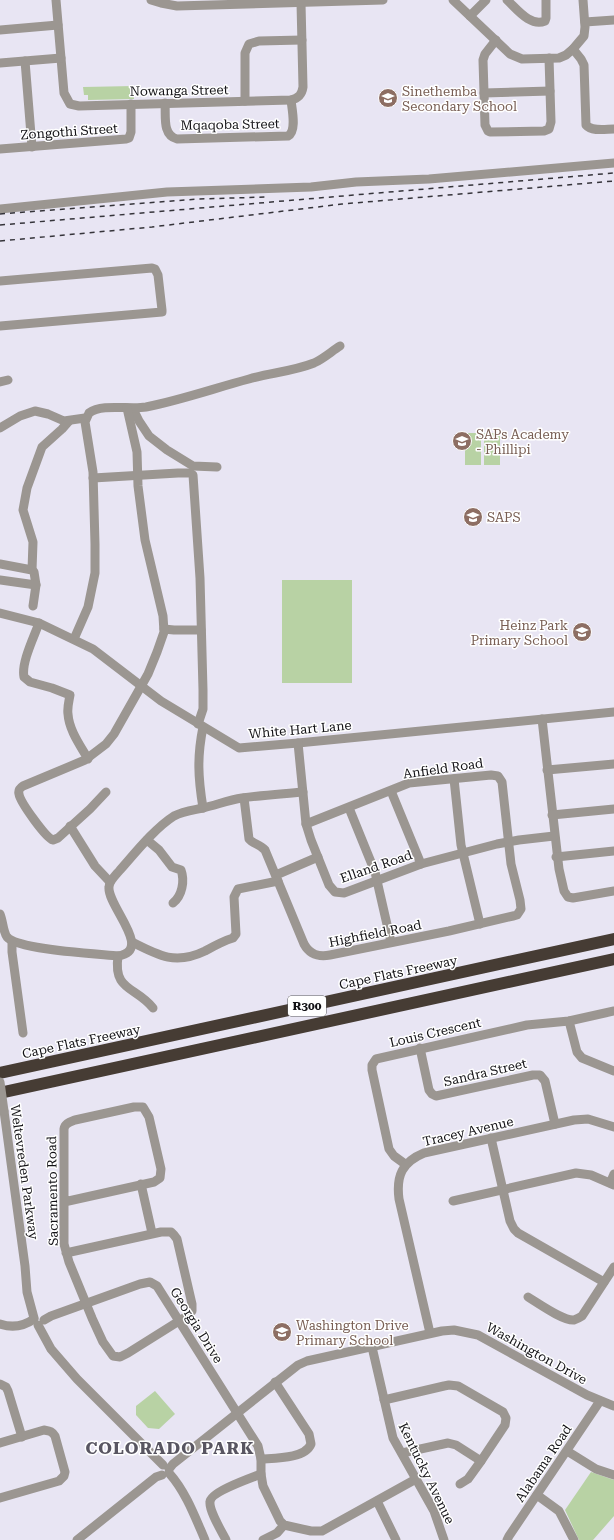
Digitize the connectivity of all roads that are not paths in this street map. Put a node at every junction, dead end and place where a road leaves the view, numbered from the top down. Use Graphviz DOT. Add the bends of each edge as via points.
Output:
graph roads {
  1 [pos="56,0"];
  2 [pos="151,0"];
  3 [pos="383,0"];
  4 [pos="454,0"];
  5 [pos="486,0"];
  6 [pos="507,0"];
  7 [pos="546,0"];
  8 [pos="583,0"];
  9 [pos="223,2"];
  10 [pos="301,3"];
  11 [pos="470,16"];
  12 [pos="614,20"];
  13 [pos="585,22"];
  14 [pos="58,25"];
  15 [pos="0,30"];
  16 [pos="302,40"];
  17 [pos="496,40"];
  18 [pos="573,49"];
  19 [pos="61,58"];
  20 [pos="549,58"];
  21 [pos="25,61"];
  22 [pos="0,63"];
  23 [pos="550,91"];
  24 [pos="484,93"];
  25 [pos="291,100"];
  26 [pos="245,101"];
  27 [pos="165,103"];
  28 [pos="132,104"];
  29 [pos="614,129"];
  30 [pos="32,147"];
  31 [pos="0,149"];
  32 [pos="614,163"];
  33 [pos="0,209"];
  34 [pos="0,281"];
  35 [pos="0,326"];
  36 [pos="340,346"];
  37 [pos="130,408"];
  38 [pos="85,418"];
  39 [pos="69,421"];
  40 [pos="0,428"];
  41 [pos="217,467"];
  42 [pos="194,471"];
  43 [pos="137,475"];
  44 [pos="93,478"];
  45 [pos="0,564"];
  46 [pos="32,570"];
  47 [pos="0,580"];
  48 [pos="36,585"];
  49 [pos="33,606"];
  50 [pos="0,612"];
  51 [pos="39,623"];
  52 [pos="164,629"];
  53 [pos="201,630"];
  54 [pos="74,639"];
  55 [pos="141,686"];
  56 [pos="614,712"];
  57 [pos="542,719"];
  58 [pos="201,725"];
  59 [pos="298,743"];
  60 [pos="88,758"];
  61 [pos="614,764"];
  62 [pos="547,770"];
  63 [pos="454,779"];
  64 [pos="391,791"];
  65 [pos="106,792"];
  66 [pos="303,792"];
  67 [pos="246,797"];
  68 [pos="203,808"];
  69 [pos="349,808"];
  70 [pos="614,809"];
  71 [pos="552,815"];
  72 [pos="306,824"];
  73 [pos="70,826"];
  74 [pos="554,836"];
  75 [pos="147,840"];
  76 [pos="509,842"];
  77 [pos="614,851"];
  78 [pos="463,854"];
  79 [pos="318,857"];
  80 [pos="556,857"];
  81 [pos="421,864"];
  82 [pos="277,878"];
  83 [pos="378,880"];
  84 [pos="110,882"];
  85 [pos="614,891"];
  86 [pos="173,904"];
  87 [pos="0,914"];
  88 [pos="480,924"];
  89 [pos="614,939"];
  90 [pos="12,942"];
  91 [pos="132,942"];
  92 [pos="391,942"];
  93 [pos="118,956"];
  94 [pos="614,959"];
  95 [pos="153,1008"];
  96 [pos="614,1011"];
  97 [pos="569,1021"];
  98 [pos="23,1033"];
  99 [pos="420,1048"];
  100 [pos="614,1071"];
  101 [pos="0,1073"];
  102 [pos="0,1082"];
  103 [pos="0,1093"];
  104 [pos="555,1124"];
  105 [pos="614,1128"];
  106 [pos="491,1138"];
  107 [pos="405,1164"];
  108 [pos="614,1174"];
  109 [pos="141,1184"];
  110 [pos="612,1184"];
  111 [pos="503,1190"];
  112 [pos="453,1201"];
  113 [pos="64,1202"];
  114 [pos="152,1233"];
  115 [pos="66,1252"];
  116 [pos="614,1267"];
  117 [pos="604,1282"];
  118 [pos="528,1297"];
  119 [pos="86,1304"];
  120 [pos="39,1320"];
  121 [pos="179,1322"];
  122 [pos="0,1324"];
  123 [pos="430,1333"];
  124 [pos="372,1347"];
  125 [pos="275,1382"];
  126 [pos="0,1384"];
  127 [pos="384,1400"];
  128 [pos="600,1401"];
  129 [pos="614,1406"];
  130 [pos="236,1413"];
  131 [pos="22,1437"];
  132 [pos="0,1443"];
  133 [pos="567,1451"];
  134 [pos="402,1454"];
  135 [pos="261,1459"];
  136 [pos="481,1461"];
  137 [pos="164,1471"];
  138 [pos="261,1474"];
  139 [pos="614,1475"];
  140 [pos="416,1479"];
  141 [pos="460,1484"];
  142 [pos="537,1495"];
  143 [pos="0,1498"];
  144 [pos="376,1502"];
  145 [pos="284,1524"];
  146 [pos="309,1535"];
  147 [pos="77,1540"];
  148 [pos="205,1540"];
  149 [pos="226,1540"];
  150 [pos="263,1540"];
  151 [pos="396,1540"];
  152 [pos="444,1540"];
  153 [pos="507,1540"];
  154 [pos="574,1540"];
  1 -- 14 [label="street, Nowanga Street"];
  2 -- 9 [label="street" via="177,6"];
  3 -- 10 [label="street"];
  4 -- 11 [label="street"];
  5 -- 11 [label="street"];
  6 -- 7 [label="street" via="530,21 538,23 546,18"];
  8 -- 13 [label="street"];
  9 -- 10 [label="street"];
  10 -- 16 [label="street"];
  11 -- 17 [label="street"];
  12 -- 13 [label="street"];
  13 -- 18 [label="street" via="584,36"];
  14 -- 15 [label="street"];
  14 -- 19 [label="street, Nowanga Street"];
  16 -- 25 [label="street" via="302,92"];
  16 -- 26 [label="street" via="256,41 249,44 244,53"];
  17 -- 20 [label="street" via="518,58"];
  17 -- 24 [label="street" via="484,57"];
  18 -- 20 [label="street" via="563,57"];
  18 -- 29 [label="street" via="584,65 586,125 592,129"];
  19 -- 21 [label="street"];
  19 -- 28 [label="street, Nowanga Street" via="64,93 70,104"];
  20 -- 23 [label="street"];
  21 -- 22 [label="street"];
  21 -- 30 [label="street"];
  23 -- 24 [label="street"];
  23 -- 24 [label="street" via="551,122 549,128 544,131 488,131 485,125"];
  25 -- 26 [label="street, Nowanga Street"];
  25 -- 27 [label="street, Mqaqoba Street" via="293,129 288,136 177,139 170,136 166,128"];
  26 -- 27 [label="street, Nowanga Street"];
  27 -- 28 [label="street, Nowanga Street"];
  28 -- 30 [label="street, Zongothi Street" via="129,138"];
  30 -- 31 [label="street, Zongothi Street"];
  32 -- 33 [label="street" via="311,187 161,193"];
  34 -- 35 [label="street" via="152,268 158,275 162,312"];
  36 -- 37 [label="street" via="308,365 166,402"];
  37 -- 38 [label="street" via="94,410"];
  37 -- 42 [label="street" via="154,441"];
  37 -- 43 [label="street" via="137,452"];
  38 -- 39 [label="street"];
  38 -- 44 [label="street"];
  39 -- 40 [label="street" via="35,411 20,416"];
  39 -- 46 [label="street" via="42,447 27,488 23,510 32,542"];
  41 -- 42 [label="street"];
  42 -- 43 [label="street" via="191,474"];
  42 -- 53 [label="street"];
  43 -- 44 [label="street"];
  43 -- 52 [label="street" via="147,549"];
  44 -- 54 [label="street" via="95,573 88,607"];
  45 -- 46 [label="street"];
  46 -- 48 [label="street"];
  47 -- 48 [label="street"];
  48 -- 49 [label="street"];
  50 -- 51 [label="street, White Hart Lane"];
  51 -- 54 [label="street, White Hart Lane"];
  51 -- 60 [label="street" via="23,672 24,677 30,682 70,695 67,712 69,721"];
  52 -- 53 [label="street"];
  52 -- 55 [label="street" via="155,659"];
  53 -- 58 [label="street"];
  54 -- 55 [label="street, White Hart Lane" via="93,649"];
  55 -- 58 [label="street, White Hart Lane"];
  55 -- 60 [label="street" via="110,740"];
  56 -- 57 [label="street, White Hart Lane"];
  57 -- 59 [label="street, White Hart Lane"];
  57 -- 62 [label="street"];
  58 -- 59 [label="street, White Hart Lane" via="239,748"];
  58 -- 68 [label="street" via="198,760"];
  59 -- 66 [label="street, Elland Road"];
  60 -- 73 [label="street" via="29,783 19,791 21,799 50,839 58,838"];
  61 -- 62 [label="street"];
  62 -- 71 [label="street"];
  63 -- 64 [label="street, Anfield Road" via="410,783"];
  63 -- 76 [label="street, Anfield Road" via="491,775 501,778"];
  63 -- 78 [label="street"];
  64 -- 69 [label="street, Anfield Road"];
  64 -- 81 [label="street"];
  65 -- 73 [label="street"];
  66 -- 67 [label="street"];
  66 -- 72 [label="street, Elland Road"];
  67 -- 68 [label="street"];
  67 -- 82 [label="street, Highfield Road" via="248,839 265,850"];
  68 -- 75 [label="street" via="174,817"];
  69 -- 72 [label="street, Anfield Road"];
  69 -- 83 [label="street"];
  70 -- 71 [label="street"];
  71 -- 74 [label="street"];
  72 -- 79 [label="street, Elland Road"];
  73 -- 84 [label="street" via="95,866"];
  74 -- 76 [label="street, Elland Road"];
  74 -- 80 [label="street"];
  75 -- 84 [label="street"];
  75 -- 86 [label="street" via="172,866 181,870 181,892"];
  76 -- 78 [label="street, Elland Road"];
  76 -- 88 [label="street, Highfield Road" via="521,909 517,915"];
  77 -- 80 [label="street"];
  78 -- 81 [label="street, Elland Road"];
  78 -- 88 [label="street"];
  79 -- 82 [label="street"];
  79 -- 83 [label="street, Elland Road" via="330,886 336,892 344,893"];
  80 -- 85 [label="street" via="564,891 568,896 578,898"];
  81 -- 83 [label="street, Elland Road"];
  82 -- 91 [label="street" via="238,889 234,897 236,934 233,938 197,954 173,959"];
  82 -- 92 [label="street, Highfield Road" via="304,944 314,954 323,956"];
  83 -- 92 [label="street"];
  84 -- 91 [label="street" via="108,887 111,902 130,933"];
  87 -- 90 [label="street" via="6,937"];
  88 -- 92 [label="street, Highfield Road"];
  89 -- 101 [label="highway, Cape Flats Freeway / R300"];
  90 -- 93 [label="street"];
  90 -- 98 [label="street"];
  91 -- 93 [label="street" via="129,951"];
  93 -- 95 [label="street" via="117,973 121,981 147,1000"];
  94 -- 103 [label="highway, R300"];
  96 -- 97 [label="street, Louis Crescent"];
  97 -- 99 [label="street, Louis Crescent" via="527,1024"];
  97 -- 100 [label="street" via="577,1052 582,1058"];
  99 -- 104 [label="street, Sandra Street" via="429,1090 436,1096 534,1074 540,1075 545,1081"];
  99 -- 107 [label="street, Louis Crescent" via="380,1057 372,1065 389,1149"];
  102 -- 120 [label="street, Weltevreden Parkway, bridge" via="27,1292"];
  104 -- 105 [label="street, Tracey Avenue" via="588,1119"];
  104 -- 106 [label="street, Tracey Avenue"];
  106 -- 107 [label="street, Tracey Avenue" via="424,1153"];
  106 -- 111 [label="street"];
  107 -- 123 [label="street" via="398,1182 399,1199"];
  108 -- 110 [label="street"];
  109 -- 113 [label="street"];
  109 -- 113 [label="street, Sacramento Road" via="158,1180 161,1172 149,1117 143,1107 75,1120 66,1123 64,1129"];
  109 -- 114 [label="street"];
  110 -- 111 [label="street" via="580,1173"];
  111 -- 112 [label="street"];
  111 -- 117 [label="street" via="514,1229"];
  113 -- 115 [label="street, Sacramento Road" via="63,1234"];
  114 -- 115 [label="street"];
  114 -- 121 [label="street" via="171,1232 176,1239 192,1307 190,1313"];
  115 -- 119 [label="street, Sacramento Road"];
  116 -- 117 [label="street"];
  117 -- 118 [label="street" via="582,1316 574,1320"];
  119 -- 120 [label="street, Georgia Drive"];
  119 -- 121 [label="street, Georgia Drive" via="150,1282 157,1286"];
  119 -- 121 [label="street, Sacramento Road" via="103,1342 116,1357 124,1356"];
  120 -- 122 [label="street, Georgia Drive" via="10,1327"];
  120 -- 137 [label="street, Weltevreden Parkway" via="51,1349"];
  121 -- 130 [label="street, Georgia Drive"];
  123 -- 124 [label="street, Washington Drive"];
  123 -- 128 [label="street, Washington Drive" via="454,1330 478,1335"];
  124 -- 125 [label="street, Washington Drive" via="307,1361 291,1369"];
  124 -- 127 [label="street, Kentucky Avenue"];
  125 -- 130 [label="street, Washington Drive"];
  125 -- 135 [label="street" via="309,1434 311,1444 307,1450 298,1454"];
  126 -- 131 [label="street" via="8,1391"];
  127 -- 134 [label="street, Kentucky Avenue" via="392,1433"];
  127 -- 136 [label="street" via="454,1385 503,1412 506,1418 505,1425"];
  128 -- 129 [label="street, Washington Drive"];
  128 -- 133 [label="street, Alabama Road"];
  130 -- 135 [label="street, Georgia Drive" via="258,1446"];
  130 -- 137 [label="street, Washington Drive"];
  131 -- 132 [label="street"];
  131 -- 143 [label="street" via="44,1430 53,1432 64,1466 64,1476 59,1481"];
  133 -- 139 [label="street" via="596,1469"];
  133 -- 142 [label="street, Alabama Road"];
  134 -- 136 [label="street" via="448,1443 456,1445"];
  134 -- 140 [label="street, Kentucky Avenue"];
  135 -- 138 [label="street, Georgia Drive"];
  136 -- 141 [label="street" via="468,1479"];
  137 -- 147 [label="street, Washington Drive"];
  137 -- 148 [label="street, Weltevreden Parkway" via="182,1491"];
  138 -- 145 [label="street, Georgia Drive" via="265,1490 280,1521"];
  138 -- 149 [label="street" via="222,1491 210,1500 210,1507"];
  140 -- 144 [label="street"];
  140 -- 152 [label="street, Kentucky Avenue" via="434,1511"];
  142 -- 153 [label="street, Alabama Road"];
  142 -- 154 [label="street" via="559,1511"];
  144 -- 146 [label="street"];
  144 -- 151 [label="street"];
  145 -- 146 [label="street"];
  145 -- 150 [label="street" via="277,1533"];
}
